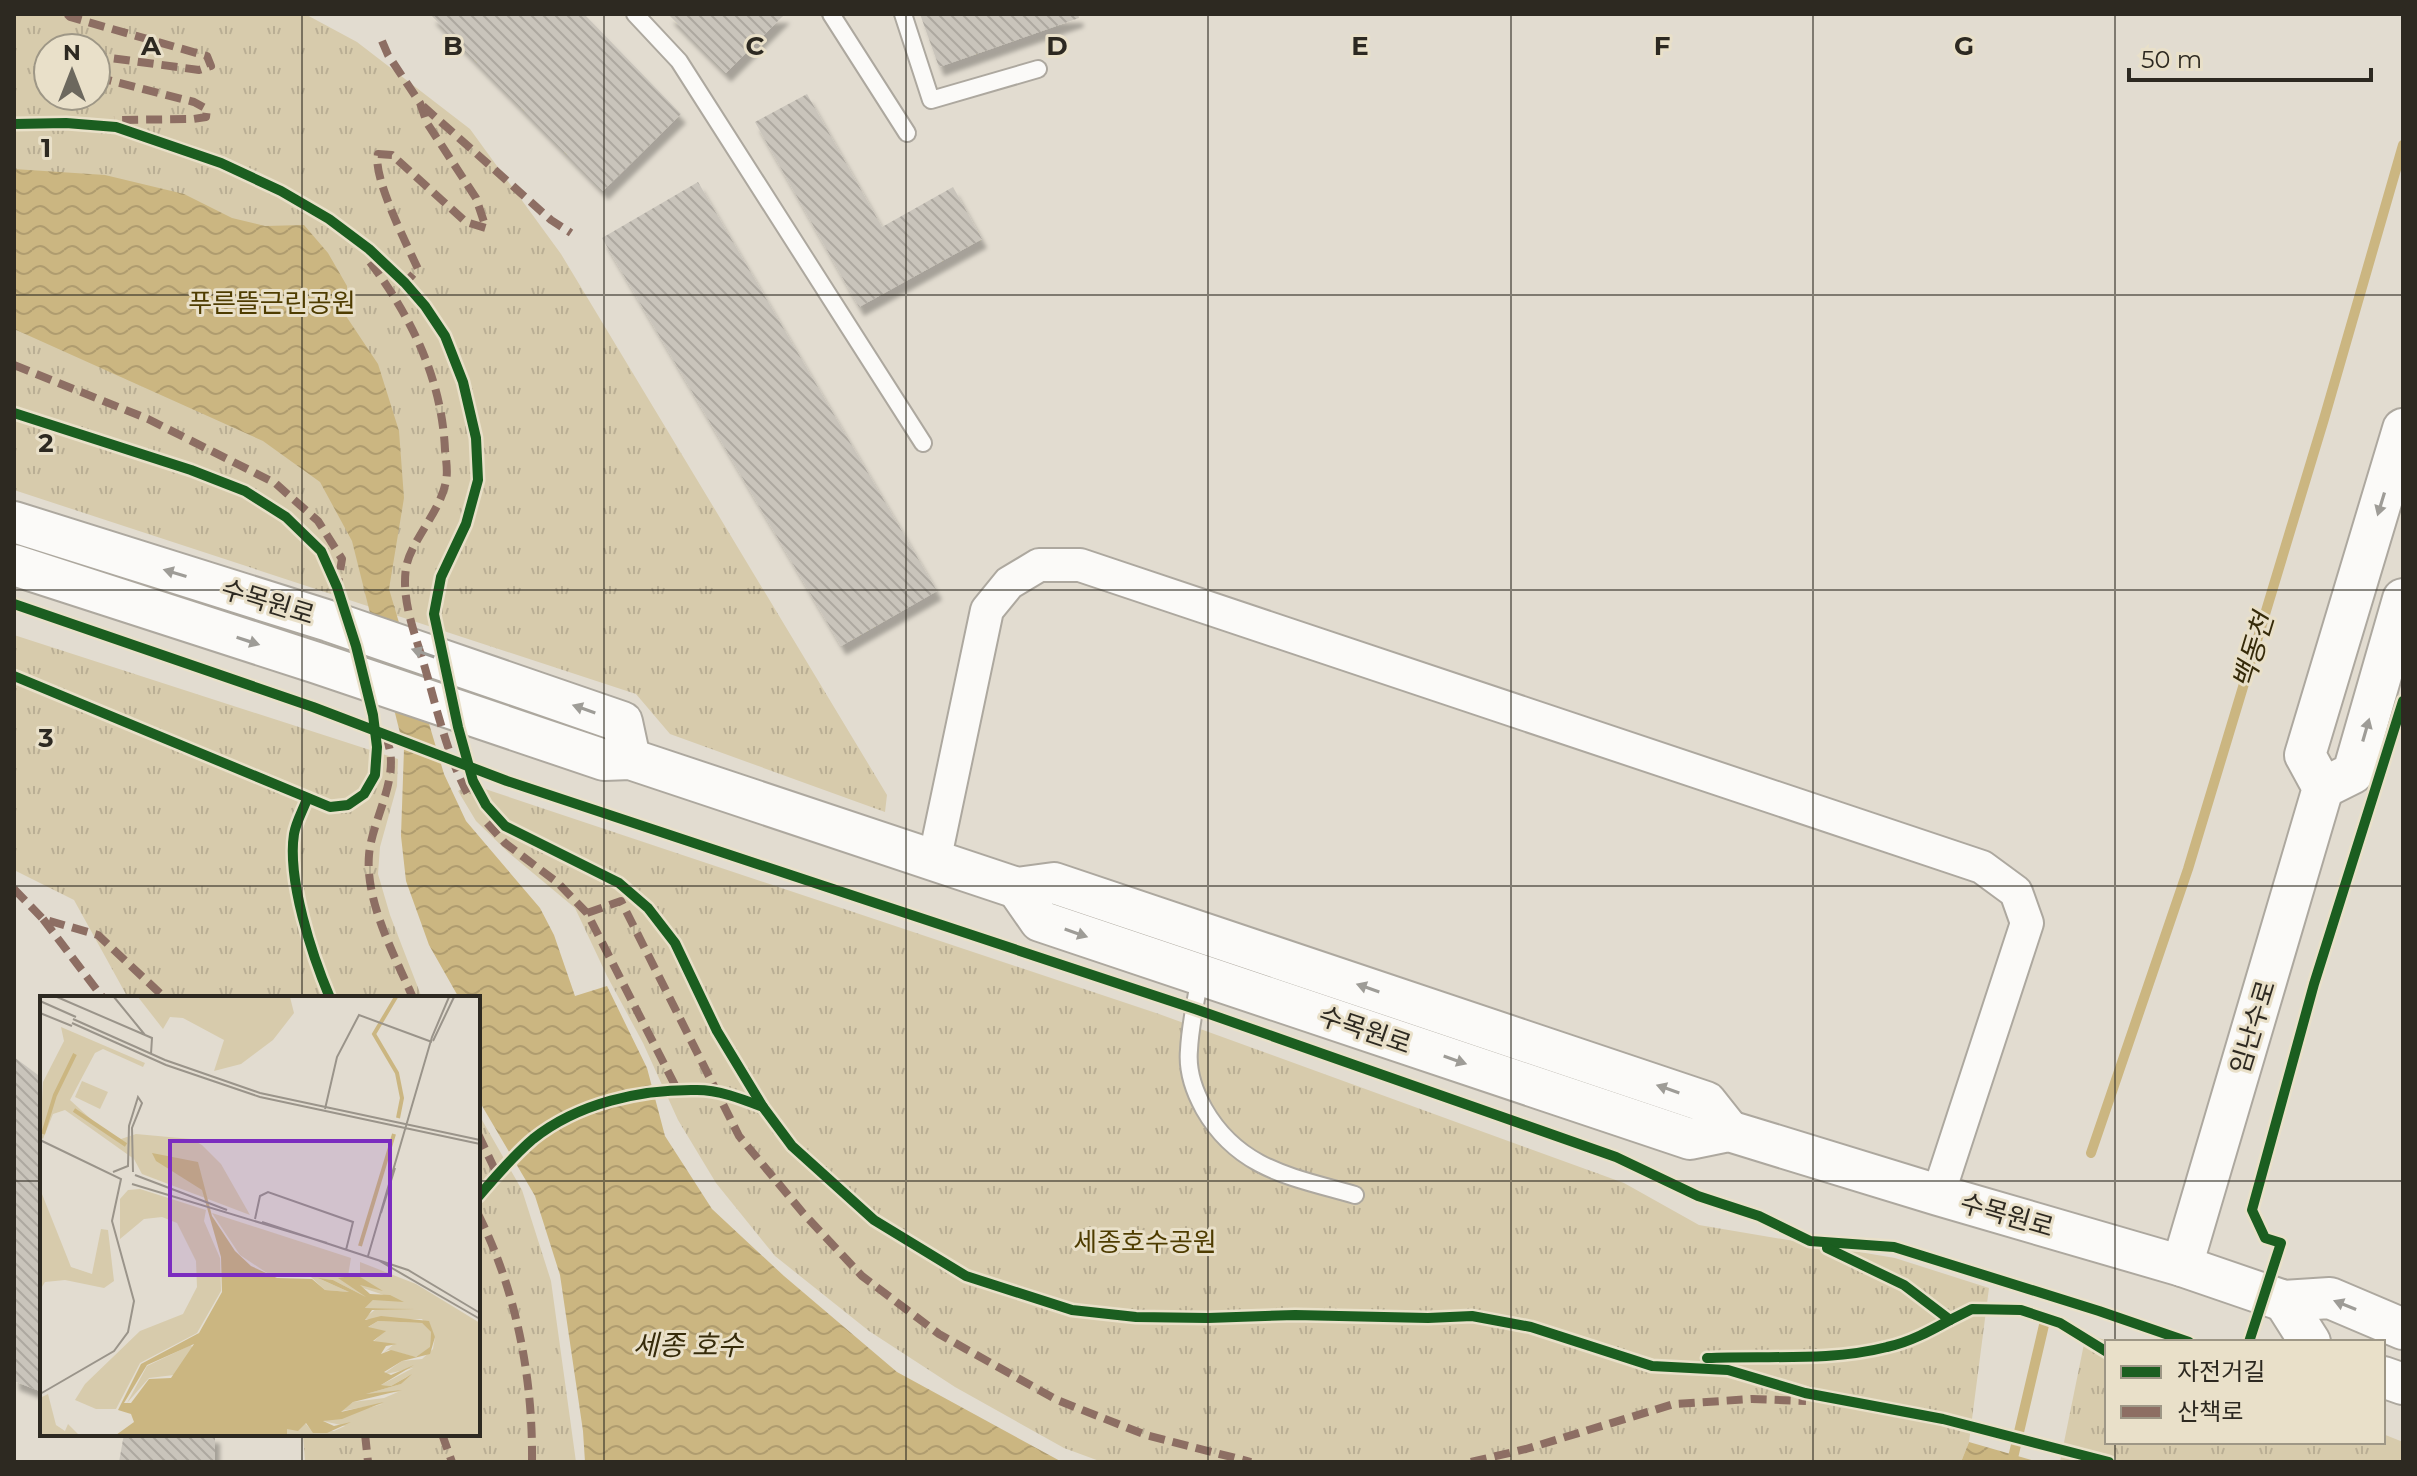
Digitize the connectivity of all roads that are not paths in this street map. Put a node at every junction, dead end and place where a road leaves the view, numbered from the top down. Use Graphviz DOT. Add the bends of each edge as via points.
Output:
graph roads {
  1 [pos="635,14"];
  2 [pos="831,14"];
  3 [pos="903,14"];
  4 [pos="1038,69"];
  5 [pos="907,133"];
  6 [pos="2403,429"];
  7 [pos="923,443"];
  8 [pos="14,522"];
  9 [pos="14,565"];
  10 [pos="2403,599"];
  11 [pos="630,759"];
  12 [pos="2323,788"];
  13 [pos="934,862"];
  14 [pos="1017,888"];
  15 [pos="1200,975"];
  16 [pos="1729,1131"];
  17 [pos="1355,1195"];
  18 [pos="1938,1195"];
  19 [pos="2182,1266"];
  20 [pos="2284,1301"];
  21 [pos="2403,1329"];
  22 [pos="2309,1340"];
  1 -- 7 [label="lane" via="679,61"];
  2 -- 5 [label="lane"];
  3 -- 4 [label="lane" via="931,100"];
  6 -- 12 [label="street, one-way" via="2305,755"];
  11 -- 8 [label="street, 수목원로, one-way" via="622,722 329,621"];
  9 -- 11 [label="street, 수목원로, one-way" via="604,760"];
  12 -- 10 [label="street, one-way" via="2353,773"];
  11 -- 13 [label="street, 수목원로"];
  12 -- 19 [label="street, 임난수로"];
  13 -- 14 [label="street, 수목원로"];
  13 -- 18 [label="street" via="987,610 1009,583 1039,565 1080,565 1982,867 2016,892 2027,923"];
  14 -- 15 [label="street, 수목원로, one-way" via="1040,921"];
  16 -- 14 [label="street, 수목원로, one-way" via="1706,1102 1690,1096 1054,883"];
  15 -- 16 [label="street, 수목원로, one-way" via="1690,1139"];
  15 -- 17 [label="lane" via="1188,1052 1197,1097 1210,1119 1232,1147 1265,1168"];
  16 -- 18 [label="street, 수목원로"];
  18 -- 19 [label="street, 수목원로"];
  19 -- 20 [label="street, 수목원로"];
  21 -- 20 [label="street, 수목원로, one-way" via="2330,1298"];
  20 -- 22 [label="street"];
}
